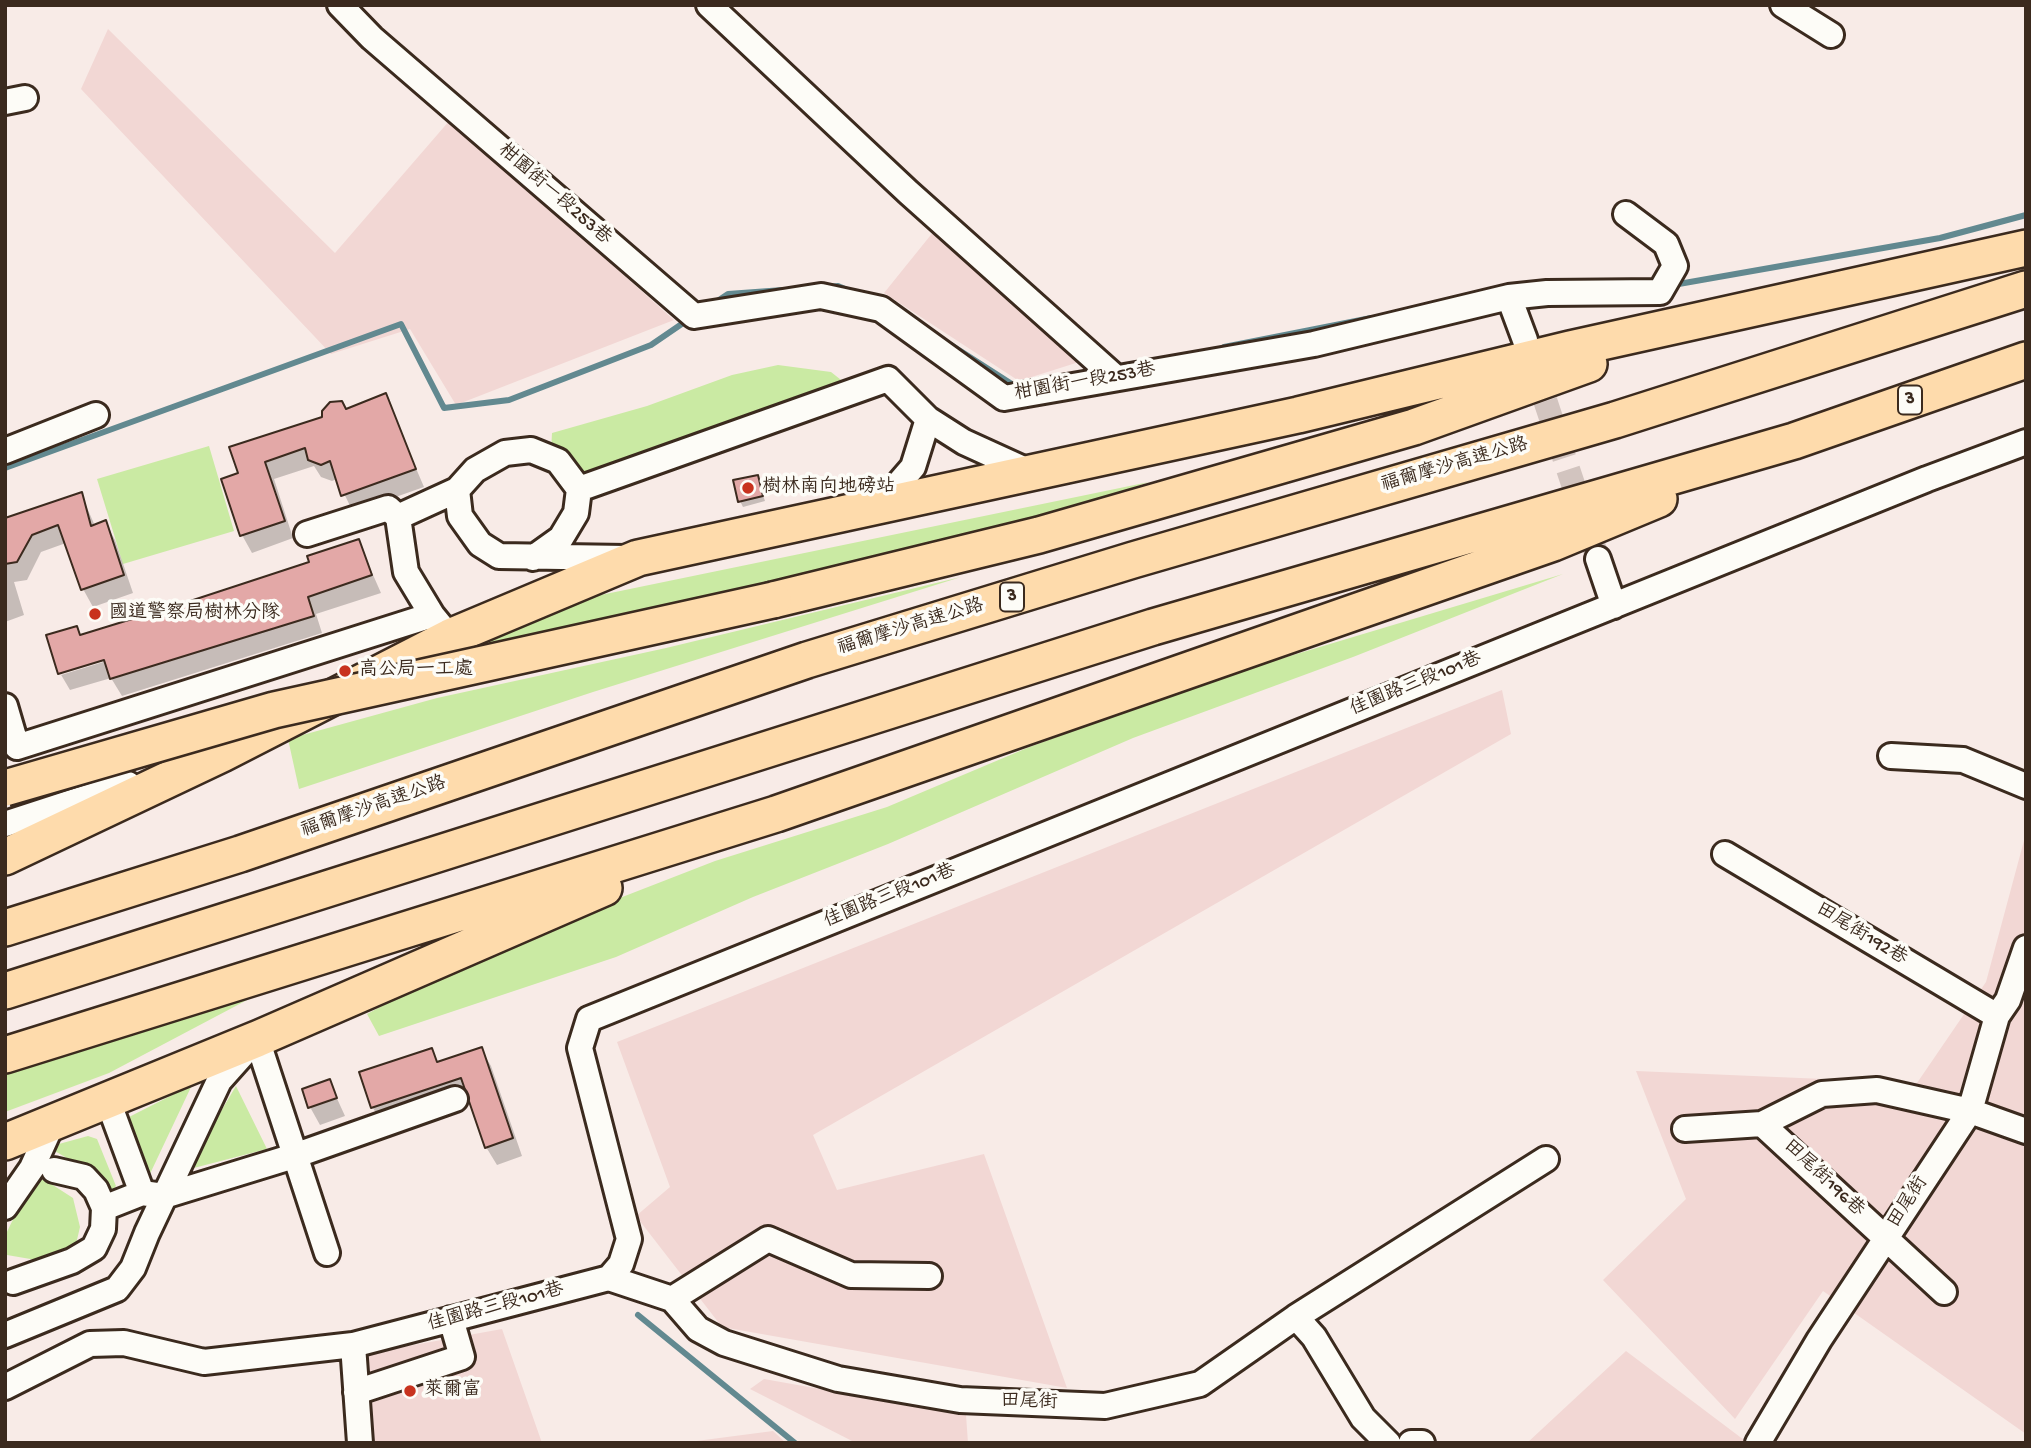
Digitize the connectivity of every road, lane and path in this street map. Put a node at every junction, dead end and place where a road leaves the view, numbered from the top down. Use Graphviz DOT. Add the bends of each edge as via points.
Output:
graph roads {
  1 [pos="340,5"];
  2 [pos="709,5"];
  3 [pos="1783,5"];
  4 [pos="1831,35"];
  5 [pos="1626,214"];
  6 [pos="2026,248"];
  7 [pos="2026,289"];
  8 [pos="1509,298"];
  9 [pos="1786,302"];
  10 [pos="1525,340"];
  11 [pos="2026,360"];
  12 [pos="1115,377"];
  13 [pos="96,415"];
  14 [pos="928,419"];
  15 [pos="1794,441"];
  16 [pos="2026,442"];
  17 [pos="5,451"];
  18 [pos="1032,473"];
  19 [pos="579,489"];
  20 [pos="457,491"];
  21 [pos="881,505"];
  22 [pos="398,517"];
  23 [pos="307,534"];
  24 [pos="533,558"];
  25 [pos="638,558"];
  26 [pos="1598,559"];
  27 [pos="1614,606"];
  28 [pos="441,626"];
  29 [pos="5,706"];
  30 [pos="222,754"];
  31 [pos="1891,756"];
  32 [pos="2026,786"];
  33 [pos="5,788"];
  34 [pos="776,814"];
  35 [pos="5,824"];
  36 [pos="1725,854"];
  37 [pos="5,857"];
  38 [pos="5,928"];
  39 [pos="2026,948"];
  40 [pos="5,991"];
  41 [pos="2010,1008"];
  42 [pos="257,1038"];
  43 [pos="5,1055"];
  44 [pos="456,1099"];
  45 [pos="108,1101"];
  46 [pos="1970,1111"];
  47 [pos="1762,1124"];
  48 [pos="52,1125"];
  49 [pos="1685,1129"];
  50 [pos="2026,1131"];
  51 [pos="5,1142"];
  52 [pos="294,1156"];
  53 [pos="1546,1159"];
  54 [pos="54,1170"];
  55 [pos="153,1194"];
  56 [pos="5,1207"];
  57 [pos="104,1208"];
  58 [pos="1886,1237"];
  59 [pos="327,1253"];
  60 [pos="929,1276"];
  61 [pos="609,1278"];
  62 [pos="13,1282"];
  63 [pos="1944,1292"];
  64 [pos="672,1299"];
  65 [pos="1296,1317"];
  66 [pos="451,1319"];
  67 [pos="5,1335"];
  68 [pos="354,1345"];
  69 [pos="5,1387"];
  70 [pos="356,1392"];
  71 [pos="360,1443"];
  72 [pos="1388,1443"];
  73 [pos="1411,1443"];
  74 [pos="1422,1443"];
  75 [pos="1758,1443"];
  1 -- 12 [label="street, 柑園街一段253巷" via="372,38 694,316 821,296 881,309 1004,398"];
  2 -- 12 [label="street"];
  3 -- 4 [label="street"];
  5 -- 8 [label="street, 柑園街一段253巷" via="1666,244 1675,266 1660,292"];
  6 -- 9 [label="highway"];
  7 -- 38 [label="highway, 福爾摩沙高速公路 / 3" via="1615,419 807,660 240,854"];
  8 -- 10 [label="street"];
  8 -- 12 [label="street, 柑園街一段253巷" via="1314,344"];
  9 -- 18 [label="highway"];
  9 -- 33 [label="highway, bridge" via="1414,427 1039,535 773,600 274,710"];
  11 -- 15 [label="highway, 3"];
  13 -- 17 [label="street"];
  14 -- 18 [label="street" via="964,442"];
  14 -- 19 [label="street" via="888,379"];
  14 -- 21 [label="street" via="913,467"];
  15 -- 34 [label="highway" via="1553,543"];
  15 -- 40 [label="highway, 3" via="1153,627"];
  16 -- 27 [label="street, 佳園路三段101巷"];
  18 -- 21 [label="highway"];
  19 -- 20 [label="street" via="558,461 531,450 505,453 475,470"];
  19 -- 24 [label="street" via="576,513 561,538"];
  20 -- 22 [label="street"];
  20 -- 24 [label="street" via="460,516 480,544 499,556"];
  21 -- 25 [label="highway"];
  22 -- 23 [label="street" via="388,508"];
  22 -- 28 [label="street" via="407,572"];
  24 -- 25 [label="street"];
  25 -- 28 [label="highway"];
  26 -- 27 [label="street"];
  27 -- 61 [label="street, 佳園路三段101巷" via="589,1019 580,1048 629,1239 621,1264"];
  28 -- 29 [label="street" via="17,747"];
  28 -- 30 [label="highway"];
  30 -- 35 [label="street"];
  30 -- 37 [label="highway"];
  31 -- 32 [label="street" via="1963,760"];
  34 -- 42 [label="highway"];
  34 -- 43 [label="highway"];
  36 -- 41 [label="street, 田尾街192巷"];
  39 -- 41 [label="street, 田尾街"];
  41 -- 46 [label="street, 田尾街"];
  42 -- 45 [label="highway"];
  42 -- 52 [label="street"];
  42 -- 55 [label="street" via="219,1081"];
  44 -- 52 [label="street"];
  45 -- 48 [label="highway"];
  45 -- 55 [label="street"];
  46 -- 47 [label="street" via="1877,1090 1822,1094"];
  46 -- 50 [label="street"];
  46 -- 58 [label="street, 田尾街"];
  47 -- 49 [label="street"];
  47 -- 58 [label="street, 田尾街196巷"];
  48 -- 51 [label="highway"];
  48 -- 56 [label="street" via="32,1168"];
  52 -- 55 [label="street"];
  52 -- 59 [label="street"];
  53 -- 65 [label="street, 田尾街"];
  54 -- 57 [label="street" via="84,1177"];
  55 -- 57 [label="street"];
  55 -- 67 [label="street" via="133,1268 117,1289"];
  57 -- 62 [label="street" via="103,1229 94,1248"];
  58 -- 63 [label="street, 田尾街196巷"];
  58 -- 75 [label="street, 田尾街"];
  60 -- 64 [label="street" via="851,1275 768,1239"];
  61 -- 64 [label="street"];
  61 -- 66 [label="street, 佳園路三段101巷"];
  64 -- 65 [label="street, 田尾街" via="698,1329 724,1343 838,1379 960,1400 1105,1406 1200,1384"];
  65 -- 72 [label="street" via="1314,1337 1363,1418"];
  66 -- 68 [label="street, 佳園路三段101巷"];
  66 -- 70 [label="street" via="462,1357"];
  68 -- 69 [label="street, 佳園路三段101巷" via="204,1362 124,1343 90,1344"];
  68 -- 70 [label="street"];
  70 -- 71 [label="street"];
  73 -- 74 [label="street"];
}
